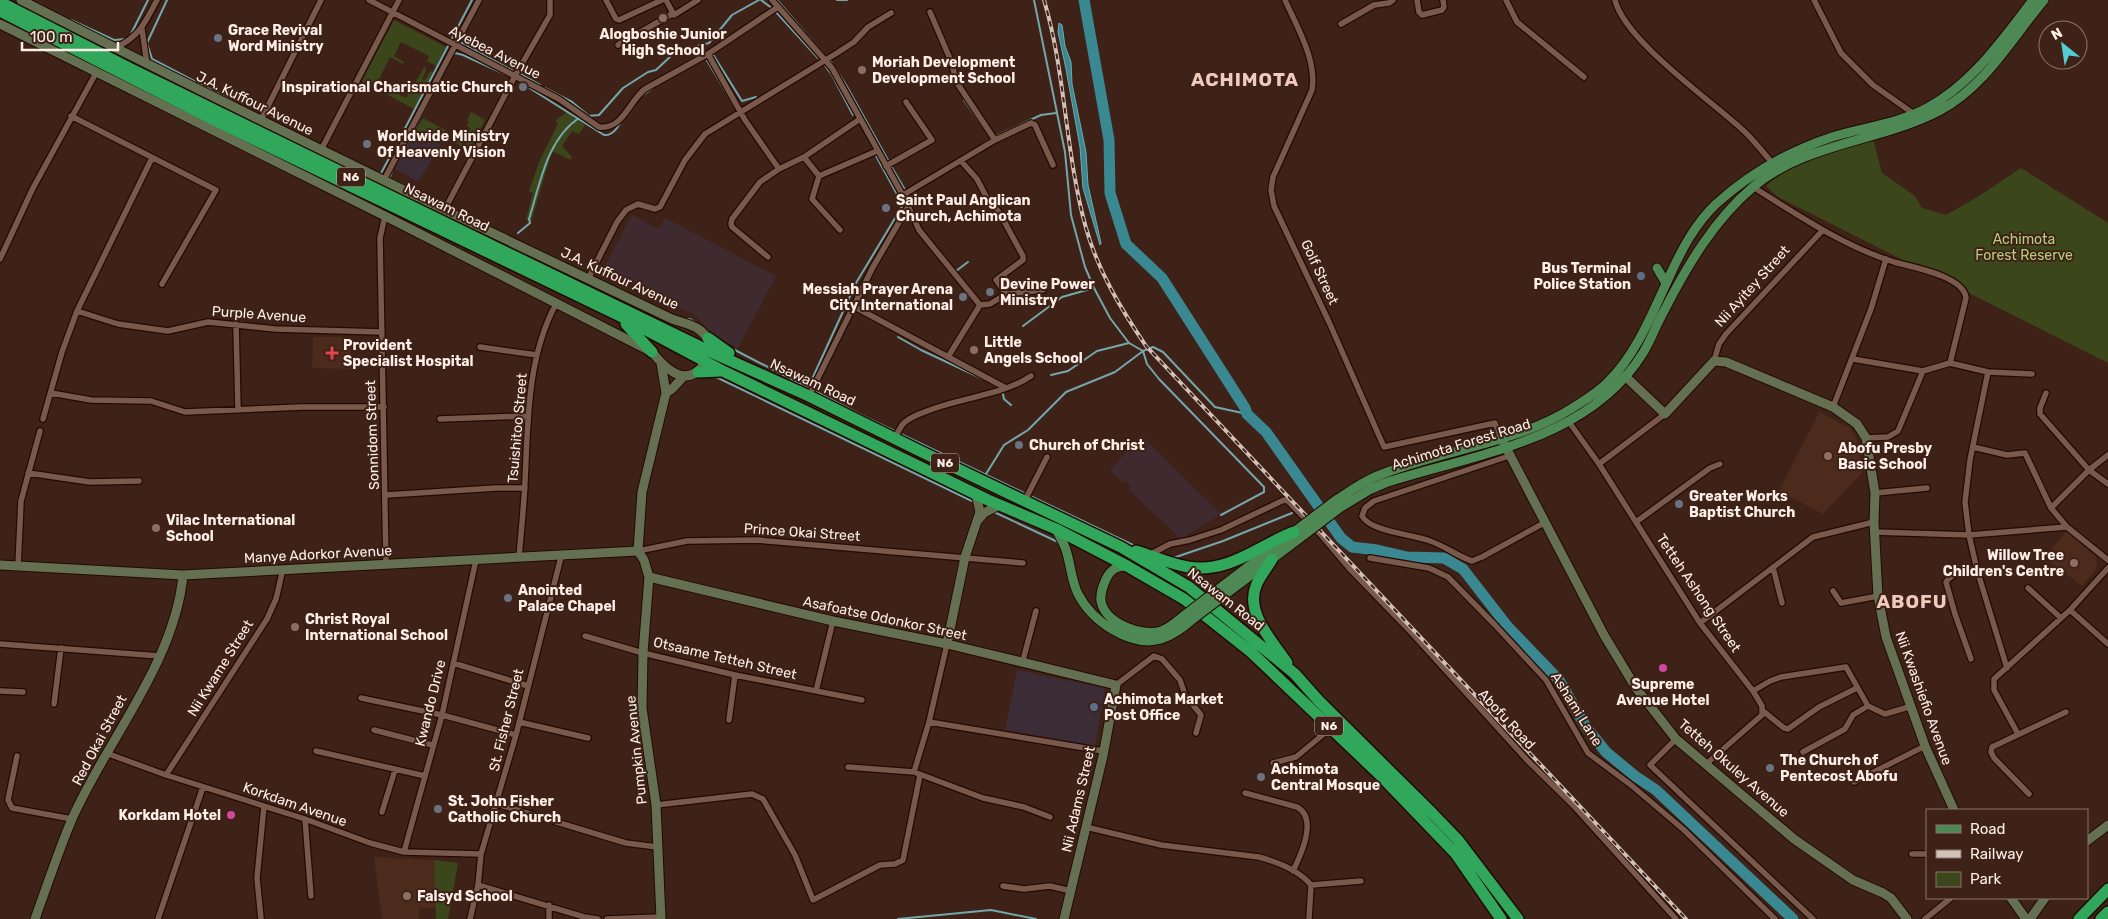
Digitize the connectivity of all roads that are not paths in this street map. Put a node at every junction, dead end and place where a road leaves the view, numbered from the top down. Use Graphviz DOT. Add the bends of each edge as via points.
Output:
graph roads {
  1 [pos="21,0"];
  2 [pos="157,0"];
  3 [pos="321,0"];
  4 [pos="369,0"];
  5 [pos="399,0"];
  6 [pos="479,0"];
  7 [pos="550,0"];
  8 [pos="606,0"];
  9 [pos="664,0"];
  10 [pos="698,0"];
  11 [pos="772,0"];
  12 [pos="1285,0"];
  13 [pos="1393,0"];
  14 [pos="1417,0"];
  15 [pos="1443,0"];
  16 [pos="1506,0"];
  17 [pos="1615,0"];
  18 [pos="1814,0"];
  19 [pos="2033,0"];
  20 [pos="2044,0"];
  21 [pos="0,2"];
  22 [pos="36,3"];
  23 [pos="778,7"];
  24 [pos="0,12"];
  25 [pos="392,12"];
  26 [pos="930,12"];
  27 [pos="891,13"];
  28 [pos="672,14"];
  29 [pos="0,24"];
  30 [pos="1341,24"];
  31 [pos="142,29"];
  32 [pos="454,45"];
  33 [pos="618,46"];
  34 [pos="115,48"];
  35 [pos="708,54"];
  36 [pos="826,60"];
  37 [pos="147,64"];
  38 [pos="96,73"];
  39 [pos="515,76"];
  40 [pos="1584,77"];
  41 [pos="906,102"];
  42 [pos="742,112"];
  43 [pos="1914,114"];
  44 [pos="71,116"];
  45 [pos="860,119"];
  46 [pos="260,120"];
  47 [pos="994,140"];
  48 [pos="321,150"];
  49 [pos="877,150"];
  50 [pos="804,157"];
  51 [pos="152,158"];
  52 [pos="961,162"];
  53 [pos="1053,164"];
  54 [pos="1773,164"];
  55 [pos="886,166"];
  56 [pos="779,169"];
  57 [pos="819,176"];
  58 [pos="384,180"];
  59 [pos="1753,187"];
  60 [pos="903,195"];
  61 [pos="908,207"];
  62 [pos="445,210"];
  63 [pos="385,216"];
  64 [pos="840,230"];
  65 [pos="1822,231"];
  66 [pos="1,251"];
  67 [pos="768,257"];
  68 [pos="0,259"];
  69 [pos="1886,259"];
  70 [pos="1657,268"];
  71 [pos="588,279"];
  72 [pos="1666,283"];
  73 [pos="162,284"];
  74 [pos="1043,290"];
  75 [pos="1006,294"];
  76 [pos="556,304"];
  77 [pos="980,305"];
  78 [pos="853,306"];
  79 [pos="77,312"];
  80 [pos="616,314"];
  81 [pos="236,324"];
  82 [pos="382,332"];
  83 [pos="708,338"];
  84 [pos="480,346"];
  85 [pos="652,352"];
  86 [pos="537,355"];
  87 [pos="709,357"];
  88 [pos="948,357"];
  89 [pos="1853,359"];
  90 [pos="1714,361"];
  91 [pos="661,363"];
  92 [pos="1950,363"];
  93 [pos="1922,371"];
  94 [pos="698,372"];
  95 [pos="725,372"];
  96 [pos="1988,372"];
  97 [pos="2032,374"];
  98 [pos="684,376"];
  99 [pos="1031,376"];
  100 [pos="1625,376"];
  101 [pos="771,378"];
  102 [pos="1004,387"];
  103 [pos="51,393"];
  104 [pos="666,393"];
  105 [pos="2046,393"];
  106 [pos="809,396"];
  107 [pos="384,407"];
  108 [pos="1833,407"];
  109 [pos="238,409"];
  110 [pos="1664,414"];
  111 [pos="528,416"];
  112 [pos="43,419"];
  113 [pos="440,419"];
  114 [pos="1569,422"];
  115 [pos="40,431"];
  116 [pos="895,438"];
  117 [pos="1501,438"];
  118 [pos="1866,438"];
  119 [pos="1973,447"];
  120 [pos="1507,452"];
  121 [pos="2108,455"];
  122 [pos="1047,457"];
  123 [pos="1599,464"];
  124 [pos="1720,464"];
  125 [pos="2089,470"];
  126 [pos="28,473"];
  127 [pos="139,481"];
  128 [pos="2108,484"];
  129 [pos="525,488"];
  130 [pos="1927,488"];
  131 [pos="1875,493"];
  132 [pos="976,494"];
  133 [pos="386,495"];
  134 [pos="1024,500"];
  135 [pos="1339,504"];
  136 [pos="999,505"];
  137 [pos="2051,508"];
  138 [pos="978,520"];
  139 [pos="1636,522"];
  140 [pos="1874,522"];
  141 [pos="1544,523"];
  142 [pos="2067,527"];
  143 [pos="1056,529"];
  144 [pos="1302,530"];
  145 [pos="1874,532"];
  146 [pos="1969,535"];
  147 [pos="1121,547"];
  148 [pos="638,551"];
  149 [pos="1149,555"];
  150 [pos="561,556"];
  151 [pos="965,557"];
  152 [pos="519,558"];
  153 [pos="1370,558"];
  154 [pos="476,560"];
  155 [pos="1272,560"];
  156 [pos="2108,560"];
  157 [pos="1023,563"];
  158 [pos="386,564"];
  159 [pos="0,565"];
  160 [pos="18,566"];
  161 [pos="1127,566"];
  162 [pos="1773,567"];
  163 [pos="2108,568"];
  164 [pos="282,569"];
  165 [pos="1977,570"];
  166 [pos="183,575"];
  167 [pos="649,577"];
  168 [pos="2028,588"];
  169 [pos="1833,591"];
  170 [pos="1219,594"];
  171 [pos="1878,596"];
  172 [pos="1782,603"];
  173 [pos="2070,610"];
  174 [pos="1036,611"];
  175 [pos="1190,617"];
  176 [pos="2061,618"];
  177 [pos="833,621"];
  178 [pos="1700,623"];
  179 [pos="585,636"];
  180 [pos="0,644"];
  181 [pos="947,644"];
  182 [pos="2108,644"];
  183 [pos="61,648"];
  184 [pos="643,653"];
  185 [pos="160,656"];
  186 [pos="1971,659"];
  187 [pos="453,663"];
  188 [pos="1022,664"];
  189 [pos="2007,668"];
  190 [pos="1295,674"];
  191 [pos="735,675"];
  192 [pos="1116,685"];
  193 [pos="528,686"];
  194 [pos="1857,688"];
  195 [pos="0,691"];
  196 [pos="816,691"];
  197 [pos="1753,691"];
  198 [pos="23,692"];
  199 [pos="361,698"];
  200 [pos="862,700"];
  201 [pos="54,704"];
  202 [pos="1868,706"];
  203 [pos="1912,706"];
  204 [pos="1763,711"];
  205 [pos="2066,712"];
  206 [pos="442,715"];
  207 [pos="729,720"];
  208 [pos="519,722"];
  209 [pos="929,722"];
  210 [pos="1332,728"];
  211 [pos="374,730"];
  212 [pos="1196,733"];
  213 [pos="2018,734"];
  214 [pos="516,735"];
  215 [pos="588,738"];
  216 [pos="1676,739"];
  217 [pos="432,745"];
  218 [pos="1926,746"];
  219 [pos="316,751"];
  220 [pos="1103,751"];
  221 [pos="1803,752"];
  222 [pos="106,753"];
  223 [pos="17,756"];
  224 [pos="1273,763"];
  225 [pos="1705,765"];
  226 [pos="848,767"];
  227 [pos="395,770"];
  228 [pos="917,774"];
  229 [pos="166,775"];
  230 [pos="425,776"];
  231 [pos="1854,782"];
  232 [pos="203,787"];
  233 [pos="1245,793"];
  234 [pos="2029,794"];
  235 [pos="497,804"];
  236 [pos="656,805"];
  237 [pos="264,806"];
  238 [pos="1954,809"];
  239 [pos="382,812"];
  240 [pos="1050,817"];
  241 [pos="72,819"];
  242 [pos="305,819"];
  243 [pos="2108,825"];
  244 [pos="1086,827"];
  245 [pos="2088,840"];
  246 [pos="657,847"];
  247 [pos="404,852"];
  248 [pos="482,854"];
  249 [pos="1912,854"];
  250 [pos="1926,854"];
  251 [pos="1293,871"];
  252 [pos="1361,881"];
  253 [pos="478,884"];
  254 [pos="1311,885"];
  255 [pos="1003,886"];
  256 [pos="2108,889"];
  257 [pos="1071,891"];
  258 [pos="311,896"];
  259 [pos="1950,899"];
  260 [pos="2013,899"];
  261 [pos="2044,899"];
  262 [pos="549,905"];
  263 [pos="2108,912"];
  264 [pos="584,918"];
  265 [pos="660,918"];
  266 [pos="35,919"];
  267 [pos="158,919"];
  268 [pos="262,919"];
  269 [pos="470,919"];
  270 [pos="549,919"];
  271 [pos="598,919"];
  272 [pos="607,919"];
  273 [pos="1064,919"];
  274 [pos="1309,919"];
  275 [pos="1502,919"];
  276 [pos="1518,919"];
  277 [pos="1676,919"];
  278 [pos="1775,919"];
  279 [pos="1813,919"];
  280 [pos="1907,919"];
  281 [pos="1925,919"];
  282 [pos="2028,919"];
  283 [pos="2079,919"];
  284 [pos="2101,919"];
  1 -- 22 [label="street, J.A. Kuffour Avenue"];
  2 -- 31 [label="street"];
  3 -- 46 [label="street"];
  4 -- 25 [label="street, Ayebea Avenue"];
  5 -- 25 [label="street"];
  6 -- 32 [label="street"];
  7 -- 39 [label="street" via="550,15"];
  8 -- 9 [label="street" via="619,20"];
  9 -- 28 [label="street"];
  10 -- 28 [label="street" via="677,15"];
  11 -- 23 [label="street"];
  12 -- 117 [label="street, Golf Street" via="1308,56 1313,83 1273,176 1272,197 1384,447 1494,423"];
  13 -- 30 [label="street" via="1374,5"];
  14 -- 15 [label="street" via="1422,16 1442,10"];
  16 -- 40 [label="street" via="1517,22"];
  17 -- 54 [label="street" via="1622,16 1642,42 1746,133"];
  18 -- 43 [label="street" via="1841,54 1873,85"];
  19 -- 43 [label="main road, Achimota Forest Road" via="1975,73 1949,94"];
  20 -- 59 [label="main road, Achimota Forest Road" via="1990,69 1940,111 1899,128 1813,153 1776,171"];
  21 -- 87 [label="highway, Nsawam Road / N6"];
  22 -- 34 [label="street, J.A. Kuffour Avenue"];
  23 -- 35 [label="street"];
  23 -- 36 [label="street"];
  24 -- 80 [label="highway, Nsawam Road / N6" via="207,117"];
  25 -- 32 [label="street, Ayebea Avenue"];
  25 -- 48 [label="street"];
  26 -- 47 [label="street" via="957,83"];
  27 -- 36 [label="street"];
  28 -- 33 [label="street"];
  29 -- 38 [label="street"];
  31 -- 34 [label="street"];
  31 -- 37 [label="street"];
  32 -- 39 [label="street, Ayebea Avenue"];
  32 -- 58 [label="street"];
  34 -- 37 [label="street, J.A. Kuffour Avenue"];
  35 -- 39 [label="street, Ayebea Avenue" via="639,93 621,118 606,128"];
  35 -- 42 [label="street"];
  36 -- 42 [label="street"];
  36 -- 45 [label="street"];
  37 -- 46 [label="street, J.A. Kuffour Avenue"];
  38 -- 44 [label="street"];
  38 -- 63 [label="street"];
  39 -- 62 [label="street"];
  41 -- 55 [label="street" via="932,140"];
  42 -- 56 [label="street"];
  42 -- 71 [label="street" via="705,134 685,160 660,207 655,209 638,204 626,210"];
  43 -- 54 [label="main road, Achimota Forest Road" via="1812,144"];
  44 -- 51 [label="street"];
  44 -- 66 [label="street"];
  45 -- 49 [label="street"];
  45 -- 50 [label="street"];
  46 -- 48 [label="street, J.A. Kuffour Avenue"];
  47 -- 52 [label="street"];
  47 -- 53 [label="street" via="1033,123"];
  48 -- 58 [label="street, J.A. Kuffour Avenue"];
  49 -- 55 [label="street"];
  49 -- 57 [label="street"];
  50 -- 56 [label="street"];
  50 -- 57 [label="street"];
  51 -- 73 [label="street" via="216,190"];
  51 -- 79 [label="street"];
  52 -- 60 [label="street"];
  52 -- 75 [label="street" via="978,179 1023,254 1023,260 996,280"];
  54 -- 72 [label="main road, Achimota Forest Road" via="1738,186 1708,212 1687,240"];
  55 -- 60 [label="street"];
  56 -- 67 [label="street" via="757,185 730,224"];
  57 -- 64 [label="street" via="812,198"];
  58 -- 62 [label="street, J.A. Kuffour Avenue"];
  59 -- 65 [label="street"];
  59 -- 100 [label="main road, Achimota Forest Road" via="1726,214 1697,254 1643,353"];
  60 -- 61 [label="street"];
  61 -- 77 [label="street" via="919,230"];
  61 -- 78 [label="street"];
  62 -- 71 [label="street, J.A. Kuffour Avenue"];
  63 -- 76 [label="street"];
  63 -- 82 [label="street, Sonnidom Street" via="380,238"];
  65 -- 69 [label="street"];
  65 -- 90 [label="street, Nii Ayitey Street" via="1726,334"];
  66 -- 68 [label="street"];
  69 -- 89 [label="street"];
  69 -- 92 [label="street" via="1951,280 1965,293"];
  70 -- 72 [label="main road"];
  71 -- 83 [label="street, J.A. Kuffour Avenue" via="672,319 693,325"];
  72 -- 117 [label="main road, Achimota Forest Road" via="1627,358 1606,384 1565,412"];
  74 -- 75 [label="street"];
  75 -- 77 [label="street" via="990,304"];
  76 -- 85 [label="street"];
  76 -- 86 [label="street, Tsuishitoo Street" via="546,323"];
  77 -- 88 [label="street"];
  78 -- 88 [label="street"];
  78 -- 106 [label="street"];
  79 -- 81 [label="street, Purple Avenue" via="118,324 168,331 208,322"];
  79 -- 103 [label="street"];
  80 -- 85 [label="highway"];
  80 -- 87 [label="highway, Nsawam Road / N6"];
  81 -- 82 [label="street, Purple Avenue" via="275,329"];
  81 -- 109 [label="street"];
  82 -- 107 [label="street, Sonnidom Street"];
  83 -- 87 [label="street"];
  83 -- 101 [label="highway"];
  84 -- 86 [label="street"];
  85 -- 91 [label="street"];
  86 -- 111 [label="street, Tsuishitoo Street"];
  87 -- 94 [label="street"];
  87 -- 95 [label="highway, Nsawam Road / N6"];
  87 -- 101 [label="highway, Nsawam Road / N6"];
  88 -- 102 [label="street"];
  89 -- 93 [label="street"];
  89 -- 108 [label="street"];
  90 -- 108 [label="street" via="1726,362"];
  90 -- 110 [label="street, Nii Ayitey Street"];
  91 -- 98 [label="street" via="671,372"];
  91 -- 104 [label="street"];
  92 -- 93 [label="street"];
  92 -- 96 [label="street"];
  93 -- 118 [label="street" via="1898,431 1888,437"];
  94 -- 95 [label="highway"];
  94 -- 98 [label="street"];
  95 -- 132 [label="highway, Nsawam Road / N6"];
  96 -- 97 [label="street"];
  96 -- 119 [label="street"];
  98 -- 104 [label="street"];
  99 -- 102 [label="street" via="1017,386"];
  100 -- 110 [label="street"];
  100 -- 114 [label="main road, Achimota Forest Road" via="1597,403"];
  101 -- 106 [label="highway, Nsawam Road / N6"];
  102 -- 116 [label="street" via="948,403 906,420"];
  103 -- 109 [label="street" via="91,400 151,401 185,412"];
  103 -- 112 [label="street"];
  104 -- 148 [label="street" via="642,492"];
  105 -- 125 [label="street" via="2040,414"];
  106 -- 116 [label="highway, Nsawam Road / N6"];
  107 -- 109 [label="street"];
  107 -- 133 [label="street, Sonnidom Street"];
  108 -- 118 [label="street" via="1857,424"];
  110 -- 123 [label="street, Nii Ayitey Street"];
  111 -- 113 [label="street"];
  111 -- 129 [label="street, Tsuishitoo Street"];
  114 -- 120 [label="main road, Achimota Forest Road"];
  114 -- 123 [label="street, Tetteh Ashong Street"];
  115 -- 126 [label="street"];
  116 -- 134 [label="highway, Nsawam Road / N6"];
  117 -- 120 [label="street, Tetteh Okuley Avenue"];
  117 -- 135 [label="main road, Achimota Forest Road" via="1373,478"];
  118 -- 131 [label="street, Nii Kwashiefio Avenue"];
  119 -- 137 [label="street" via="2007,454 2026,453"];
  119 -- 146 [label="street" via="1965,502"];
  120 -- 135 [label="main road, Achimota Forest Road" via="1385,483"];
  120 -- 141 [label="street, Tetteh Okuley Avenue"];
  120 -- 141 [label="street" via="1374,501 1362,516 1368,524 1427,540 1476,561"];
  121 -- 125 [label="street"];
  122 -- 134 [label="street"];
  123 -- 139 [label="street, Tetteh Ashong Street"];
  124 -- 139 [label="street"];
  125 -- 128 [label="street"];
  125 -- 137 [label="street"];
  126 -- 127 [label="street" via="90,482"];
  126 -- 160 [label="street" via="21,501"];
  129 -- 133 [label="street"];
  129 -- 152 [label="street, Tsuishitoo Street"];
  130 -- 131 [label="street"];
  131 -- 140 [label="street, Nii Kwashiefio Avenue"];
  132 -- 136 [label="highway, Nsawam Road / N6"];
  132 -- 138 [label="street" via="980,506"];
  133 -- 158 [label="street, Sonnidom Street"];
  134 -- 147 [label="highway, Nsawam Road / N6"];
  135 -- 144 [label="main road, Achimota Forest Road, bridge"];
  136 -- 138 [label="street"];
  136 -- 143 [label="highway, Nsawam Road / N6"];
  137 -- 142 [label="street"];
  138 -- 151 [label="street"];
  139 -- 178 [label="street, Tetteh Ashong Street"];
  140 -- 145 [label="street, Nii Kwashiefio Avenue"];
  140 -- 162 [label="street" via="1813,537"];
  141 -- 216 [label="street, Tetteh Okuley Avenue" via="1636,688"];
  142 -- 146 [label="street"];
  142 -- 156 [label="street"];
  143 -- 161 [label="highway, Nsawam Road / N6"];
  143 -- 175 [label="main road, Achimota Forest Road" via="1066,550 1078,593 1092,613 1109,627 1129,637 1149,641 1170,636"];
  144 -- 149 [label="highway" via="1219,566 1188,567"];
  144 -- 155 [label="main road, Achimota Forest Road"];
  144 -- 170 [label="main road, Achimota Forest Road"];
  145 -- 146 [label="street"];
  145 -- 171 [label="street, Nii Kwashiefio Avenue"];
  146 -- 165 [label="street"];
  147 -- 149 [label="highway"];
  147 -- 190 [label="highway, Nsawam Road / N6" via="1189,587"];
  148 -- 150 [label="street, Manye Adorkor Avenue"];
  148 -- 151 [label="street, Prince Okai Street" via="687,541 757,540"];
  148 -- 167 [label="street, Pumpkin Avenue"];
  149 -- 277 [label="street, Abofu Road" via="1170,544 1225,528 1288,501"];
  150 -- 152 [label="street, Manye Adorkor Avenue"];
  150 -- 193 [label="street, St. Fisher Street"];
  151 -- 157 [label="street, Prince Okai Street"];
  151 -- 181 [label="street"];
  152 -- 154 [label="street, Manye Adorkor Avenue"];
  153 -- 278 [label="street, Ashami Lane" via="1429,568 1448,577 1546,680 1588,753 1684,830"];
  154 -- 158 [label="street, Manye Adorkor Avenue"];
  154 -- 187 [label="street, Kwando Drive"];
  155 -- 170 [label="main road, Achimota Forest Road"];
  155 -- 190 [label="highway" via="1256,585 1254,602 1258,620"];
  158 -- 164 [label="street, Manye Adorkor Avenue"];
  159 -- 160 [label="street, Manye Adorkor Avenue"];
  160 -- 166 [label="street, Manye Adorkor Avenue"];
  161 -- 175 [label="main road, Achimota Forest Road" via="1110,571 1102,587 1101,601 1109,615 1122,624 1147,633"];
  161 -- 210 [label="highway, Nsawam Road / N6" via="1184,599 1226,630"];
  162 -- 172 [label="street"];
  162 -- 178 [label="street"];
  163 -- 173 [label="street"];
  164 -- 166 [label="street, Manye Adorkor Avenue"];
  164 -- 229 [label="street, Nii Kwame Street" via="276,599 267,619"];
  165 -- 186 [label="street" via="1964,571 1946,582"];
  165 -- 189 [label="street"];
  166 -- 185 [label="street, Red Okai Street"];
  167 -- 177 [label="street, Asafoatse Odonkor Street"];
  167 -- 184 [label="street, Pumpkin Avenue"];
  168 -- 176 [label="street"];
  169 -- 171 [label="street" via="1840,603"];
  170 -- 175 [label="main road, Achimota Forest Road, bridge"];
  171 -- 203 [label="street, Nii Kwashiefio Avenue" via="1886,637"];
  173 -- 176 [label="street"];
  173 -- 182 [label="street"];
  174 -- 188 [label="street"];
  176 -- 189 [label="street"];
  177 -- 181 [label="street, Asafoatse Odonkor Street"];
  177 -- 196 [label="street"];
  178 -- 197 [label="street, Tetteh Ashong Street"];
  179 -- 184 [label="street, Otsaame Tetteh Street"];
  180 -- 183 [label="street"];
  181 -- 188 [label="street, Asafoatse Odonkor Street"];
  181 -- 209 [label="street"];
  183 -- 185 [label="street"];
  183 -- 201 [label="street"];
  184 -- 191 [label="street, Otsaame Tetteh Street"];
  184 -- 236 [label="street, Pumpkin Avenue" via="642,708"];
  185 -- 222 [label="street, Red Okai Street"];
  187 -- 193 [label="street"];
  187 -- 206 [label="street, Kwando Drive"];
  188 -- 192 [label="street, Asafoatse Odonkor Street"];
  189 -- 213 [label="street" via="1994,679 1993,684"];
  190 -- 276 [label="highway, Nsawam Road / N6" via="1458,840"];
  191 -- 196 [label="street, Otsaame Tetteh Street"];
  191 -- 207 [label="street"];
  192 -- 212 [label="street" via="1154,656 1162,659 1180,680 1185,695 1200,715"];
  192 -- 220 [label="street, Nii Adams Street"];
  193 -- 208 [label="street, St. Fisher Street"];
  194 -- 197 [label="street" via="1846,667 1781,677"];
  194 -- 202 [label="street"];
  194 -- 204 [label="street" via="1819,707 1788,729"];
  195 -- 198 [label="street"];
  196 -- 200 [label="street, Otsaame Tetteh Street"];
  197 -- 204 [label="street, Tetteh Ashong Street"];
  199 -- 206 [label="street"];
  202 -- 203 [label="street" via="1885,714"];
  202 -- 221 [label="street" via="1853,715 1845,729"];
  203 -- 218 [label="street, Nii Kwashiefio Avenue"];
  204 -- 225 [label="street"];
  205 -- 213 [label="street"];
  206 -- 214 [label="street"];
  206 -- 217 [label="street, Kwando Drive"];
  208 -- 214 [label="street, St. Fisher Street"];
  208 -- 215 [label="street"];
  209 -- 220 [label="street"];
  209 -- 228 [label="street"];
  210 -- 224 [label="street" via="1296,757"];
  210 -- 275 [label="highway, Nsawam Road / N6" via="1456,854"];
  211 -- 217 [label="street"];
  213 -- 234 [label="street" via="1994,746 1991,752"];
  214 -- 235 [label="street, St. Fisher Street"];
  216 -- 225 [label="street, Tetteh Okuley Avenue"];
  216 -- 279 [label="street" via="1650,765"];
  217 -- 230 [label="street, Kwando Drive"];
  218 -- 231 [label="street"];
  218 -- 238 [label="street, Nii Kwashiefio Avenue"];
  219 -- 227 [label="street"];
  220 -- 244 [label="street, Nii Adams Street"];
  222 -- 229 [label="street, Korkdam Avenue"];
  222 -- 241 [label="street, Red Okai Street"];
  223 -- 241 [label="street" via="8,800 12,808"];
  225 -- 280 [label="street, Tetteh Okuley Avenue" via="1831,866 1891,898"];
  226 -- 228 [label="street"];
  227 -- 230 [label="street"];
  227 -- 239 [label="street"];
  228 -- 236 [label="street" via="903,860 880,865 813,900 795,855 763,799 752,794"];
  228 -- 240 [label="street" via="983,798 1024,807"];
  229 -- 232 [label="street, Korkdam Avenue"];
  230 -- 247 [label="street, Kwando Drive"];
  232 -- 237 [label="street, Korkdam Avenue"];
  232 -- 267 [label="street"];
  233 -- 251 [label="street" via="1302,809 1308,830"];
  235 -- 246 [label="street" via="626,842"];
  235 -- 248 [label="street, St. Fisher Street"];
  236 -- 246 [label="street, Pumpkin Avenue"];
  237 -- 242 [label="street, Korkdam Avenue"];
  237 -- 268 [label="street" via="258,878"];
  241 -- 266 [label="street, Red Okai Street"];
  242 -- 247 [label="street, Korkdam Avenue"];
  242 -- 258 [label="street"];
  243 -- 245 [label="street"];
  244 -- 251 [label="street" via="1161,846 1259,857"];
  244 -- 257 [label="street, Nii Adams Street"];
  246 -- 265 [label="street, Pumpkin Avenue"];
  247 -- 248 [label="street, Korkdam Avenue"];
  248 -- 253 [label="street, St. Fisher Street"];
  249 -- 250 [label="street"];
  251 -- 254 [label="street"];
  252 -- 254 [label="street"];
  253 -- 262 [label="street"];
  253 -- 269 [label="street, St. Fisher Street"];
  254 -- 274 [label="street"];
  255 -- 257 [label="street" via="1024,889 1050,886"];
  256 -- 283 [label="highway"];
  257 -- 273 [label="street, Nii Adams Street"];
  259 -- 281 [label="street"];
  260 -- 282 [label="street"];
  261 -- 282 [label="street"];
  262 -- 264 [label="street"];
  262 -- 270 [label="street"];
  263 -- 284 [label="highway"];
  264 -- 271 [label="street"];
  265 -- 272 [label="street"];
}
